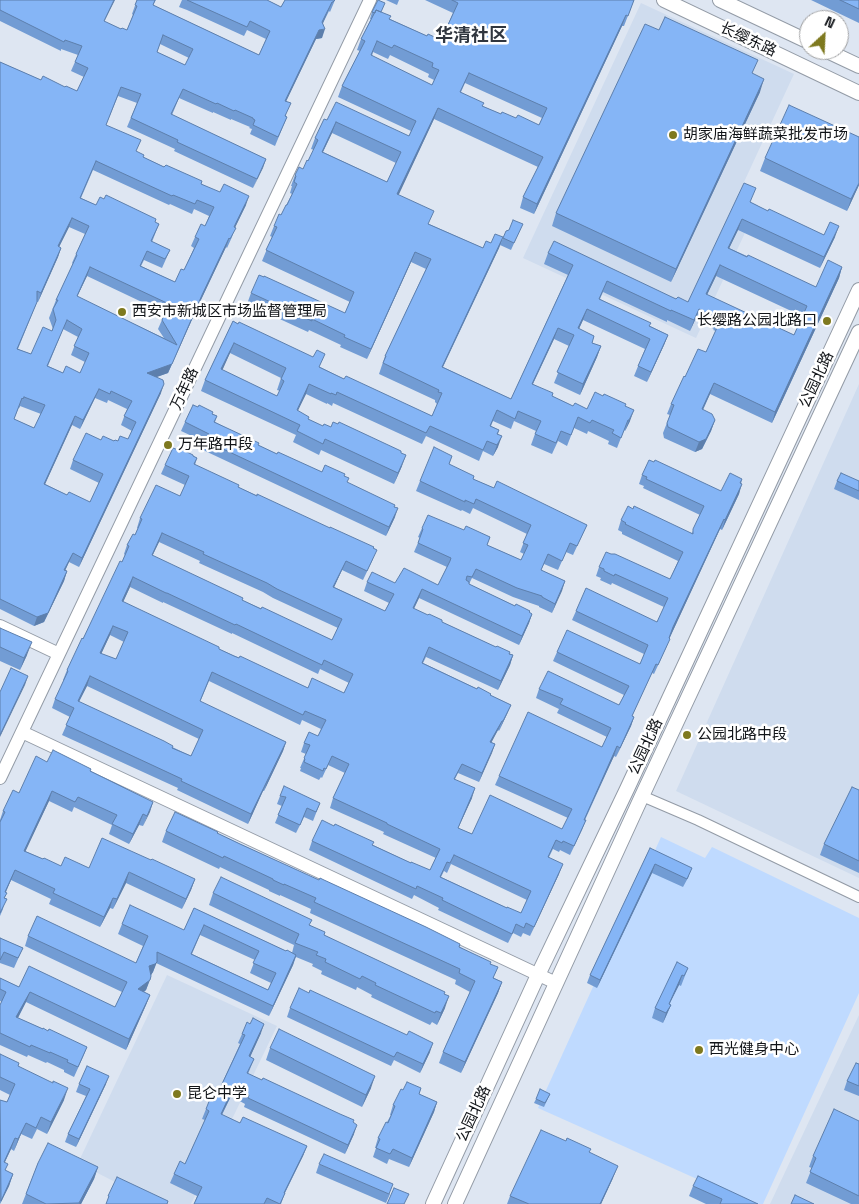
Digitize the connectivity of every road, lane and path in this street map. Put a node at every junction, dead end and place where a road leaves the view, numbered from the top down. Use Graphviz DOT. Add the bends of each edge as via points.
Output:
graph roads {
  1 [pos="370,0"];
  2 [pos="664,0"];
  3 [pos="720,0"];
  4 [pos="799,37"];
  5 [pos="846,60"];
  6 [pos="859,66"];
  7 [pos="859,93"];
  8 [pos="859,290"];
  9 [pos="859,332"];
  10 [pos="0,626"];
  11 [pos="59,654"];
  12 [pos="22,732"];
  13 [pos="0,778"];
  14 [pos="642,796"];
  15 [pos="859,897"];
  16 [pos="538,975"];
  17 [pos="556,983"];
  18 [pos="433,1204"];
  19 [pos="455,1204"];
  1 -- 11 [label="street, 万年路"];
  2 -- 7 [label="main road, 长缨东路"];
  3 -- 4 [label="main road, 长缨东路"];
  5 -- 6 [label="main road"];
  8 -- 16 [label="main road, 公园北路"];
  9 -- 14 [label="main road, 公园北路"];
  10 -- 11 [label="street"];
  11 -- 12 [label="street, 万年路"];
  12 -- 13 [label="street, 万年路"];
  12 -- 16 [label="street"];
  14 -- 15 [label="street"];
  14 -- 17 [label="main road, 公园北路"];
  16 -- 17 [label="street"];
  16 -- 18 [label="main road, 公园北路"];
  17 -- 19 [label="main road, 公园北路"];
}
